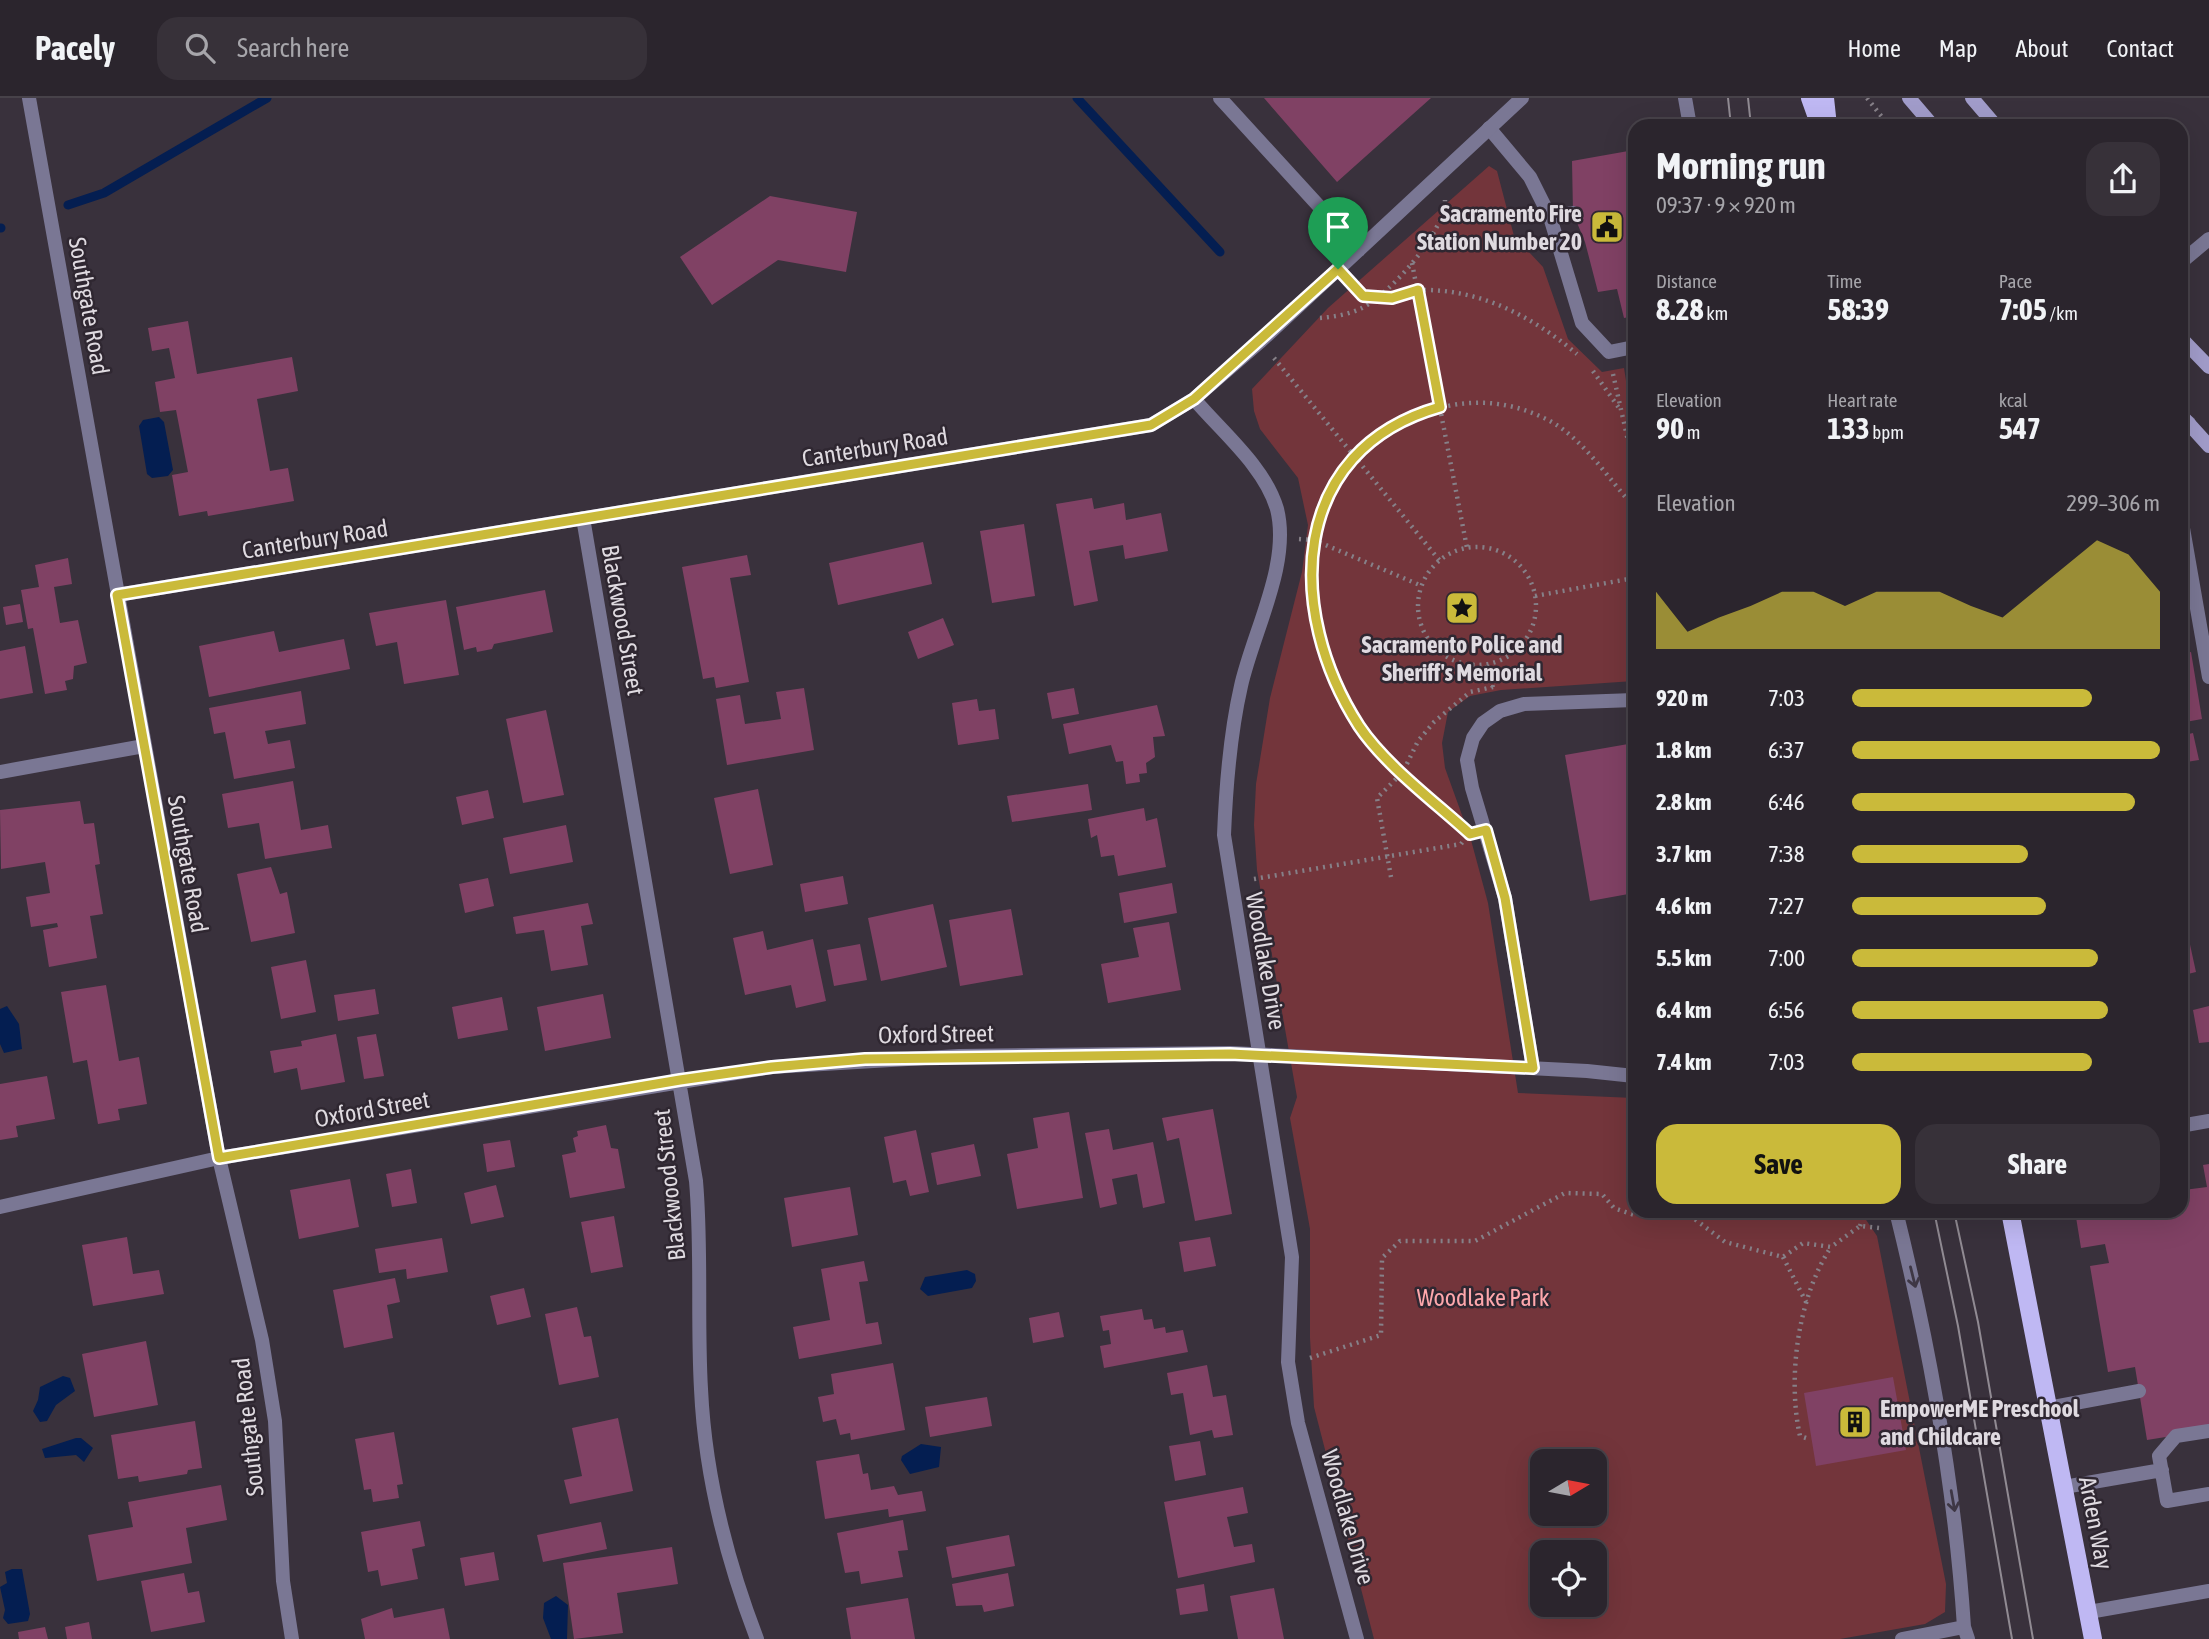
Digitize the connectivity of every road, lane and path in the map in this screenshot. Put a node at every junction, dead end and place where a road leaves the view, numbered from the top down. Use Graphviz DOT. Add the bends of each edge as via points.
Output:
graph roads {
  1 [pos="29,98"];
  2 [pos="1220,98"];
  3 [pos="1522,98"];
  4 [pos="1685,98"];
  5 [pos="1810,98"];
  6 [pos="1825,98"];
  7 [pos="1867,98"];
  8 [pos="1909,98"];
  9 [pos="1972,98"];
  10 [pos="1689,119"];
  11 [pos="1818,119"];
  12 [pos="1827,119"];
  13 [pos="1884,119"];
  14 [pos="1927,119"];
  15 [pos="1990,119"];
  16 [pos="1489,128"];
  17 [pos="1432,184"];
  18 [pos="1573,213"];
  19 [pos="1550,217"];
  20 [pos="2209,239"];
  21 [pos="1359,250"];
  22 [pos="2188,257"];
  23 [pos="1412,263"];
  24 [pos="1338,269"];
  25 [pos="1418,290"];
  26 [pos="1375,297"];
  27 [pos="1302,303"];
  28 [pos="1261,341"];
  29 [pos="2188,346"];
  30 [pos="1628,349"];
  31 [pos="1609,352"];
  32 [pos="1579,356"];
  33 [pos="1587,364"];
  34 [pos="2209,368"];
  35 [pos="1194,399"];
  36 [pos="1440,407"];
  37 [pos="1619,408"];
  38 [pos="2188,422"];
  39 [pos="1628,441"];
  40 [pos="2209,446"];
  41 [pos="1354,455"];
  42 [pos="1628,498"];
  43 [pos="583,518"];
  44 [pos="1281,537"];
  45 [pos="1314,540"];
  46 [pos="1467,548"];
  47 [pos="2188,557"];
  48 [pos="1440,561"];
  49 [pos="1628,579"];
  50 [pos="1422,586"];
  51 [pos="117,595"];
  52 [pos="1535,596"];
  53 [pos="2209,677"];
  54 [pos="1493,687"];
  55 [pos="1628,700"];
  56 [pos="144,746"];
  57 [pos="0,772"];
  58 [pos="1403,772"];
  59 [pos="1486,830"];
  60 [pos="1470,834"];
  61 [pos="1387,856"];
  62 [pos="1391,877"];
  63 [pos="1229,883"];
  64 [pos="1260,1054"];
  65 [pos="1533,1068"];
  66 [pos="1628,1076"];
  67 [pos="680,1080"];
  68 [pos="2209,1121"];
  69 [pos="2188,1125"];
  70 [pos="219,1158"];
  71 [pos="0,1207"];
  72 [pos="1628,1213"];
  73 [pos="1693,1218"];
  74 [pos="1863,1218"];
  75 [pos="1898,1218"];
  76 [pos="2011,1218"];
  77 [pos="1860,1226"];
  78 [pos="1884,1238"];
  79 [pos="1830,1247"];
  80 [pos="1783,1257"];
  81 [pos="1806,1302"];
  82 [pos="1288,1362"];
  83 [pos="2139,1391"];
  84 [pos="2048,1408"];
  85 [pos="2209,1431"];
  86 [pos="1806,1438"];
  87 [pos="2162,1470"];
  88 [pos="2064,1487"];
  89 [pos="2209,1494"];
  90 [pos="2209,1591"];
  91 [pos="2089,1612"];
  92 [pos="1966,1633"];
  93 [pos="292,1639"];
  94 [pos="757,1639"];
  95 [pos="1357,1639"];
  96 [pos="1902,1639"];
  97 [pos="2093,1639"];
  1 -- 51 [label="street, Southgate Road"];
  2 -- 21 [label="street"];
  3 -- 16 [label="street, Canterbury Road"];
  4 -- 10 [label="street"];
  5 -- 11 [label="main road"];
  6 -- 12 [label="main road"];
  7 -- 13 [label="path"];
  8 -- 14 [label="main road"];
  9 -- 15 [label="main road"];
  16 -- 17 [label="street, Canterbury Road"];
  16 -- 19 [label="street" via="1530,177"];
  17 -- 21 [label="street, Canterbury Road"];
  17 -- 23 [label="path" via="1446,201 1444,217"];
  18 -- 19 [label="street"];
  19 -- 31 [label="street" via="1582,323"];
  20 -- 22 [label="street"];
  21 -- 24 [label="street, Canterbury Road"];
  23 -- 25 [label="path"];
  23 -- 26 [label="path"];
  24 -- 26 [label="path" via="1363,296"];
  24 -- 27 [label="street, Canterbury Road"];
  25 -- 26 [label="path" via="1392,298"];
  25 -- 32 [label="path" via="1468,295 1507,308"];
  25 -- 36 [label="path"];
  26 -- 27 [label="path" via="1363,307 1331,317 1315,318"];
  27 -- 28 [label="street, Canterbury Road"];
  28 -- 35 [label="street, Canterbury Road"];
  28 -- 41 [label="path"];
  29 -- 34 [label="main road"];
  30 -- 31 [label="street"];
  31 -- 37 [label="path"];
  33 -- 37 [label="path"];
  35 -- 43 [label="street, Canterbury Road" via="1151,425"];
  35 -- 44 [label="street, Woodlake Drive" via="1266,484 1277,508"];
  36 -- 41 [label="path" via="1396,424"];
  36 -- 42 [label="path" via="1490,402 1544,417 1573,438"];
  36 -- 46 [label="path"];
  37 -- 39 [label="path"];
  38 -- 40 [label="main road"];
  41 -- 45 [label="path" via="1325,499"];
  41 -- 48 [label="path"];
  43 -- 51 [label="street, Canterbury Road"];
  43 -- 67 [label="street, Blackwood Street"];
  44 -- 45 [label="path"];
  44 -- 63 [label="street, Woodlake Drive" via="1241,685 1226,782 1224,835"];
  45 -- 50 [label="path"];
  45 -- 58 [label="path" via="1313,599 1329,667 1360,727"];
  46 -- 48 [label="path"];
  46 -- 52 [label="path" via="1490,549 1511,558 1522,568"];
  47 -- 53 [label="street"];
  48 -- 50 [label="path"];
  49 -- 52 [label="path"];
  50 -- 52 [label="path" via="1419,617 1432,644 1457,662 1472,665 1502,660 1525,640 1533,626"];
  51 -- 56 [label="street, Southgate Road"];
  54 -- 58 [label="path" via="1470,692 1434,722 1418,741"];
  55 -- 59 [label="street" via="1524,704 1500,711 1483,723 1467,760"];
  56 -- 57 [label="street"];
  56 -- 70 [label="street, Southgate Road"];
  58 -- 60 [label="path"];
  58 -- 61 [label="path" via="1377,798"];
  59 -- 60 [label="path"];
  59 -- 65 [label="street" via="1505,898"];
  60 -- 61 [label="path" via="1461,844"];
  61 -- 62 [label="path"];
  61 -- 63 [label="path"];
  63 -- 64 [label="street, Woodlake Drive"];
  64 -- 65 [label="street, Oxford Street"];
  64 -- 67 [label="street, Oxford Street" via="865,1059"];
  64 -- 82 [label="street, Woodlake Drive" via="1292,1257"];
  65 -- 66 [label="street, Oxford Street"];
  67 -- 70 [label="street, Oxford Street"];
  67 -- 94 [label="street, Blackwood Street" via="701,1246 701,1389 708,1465 723,1538"];
  68 -- 69 [label="street"];
  70 -- 71 [label="street, Oxford Street"];
  70 -- 93 [label="street, Southgate Road" via="262,1340 275,1421 283,1581"];
  72 -- 82 [label="path" via="1614,1208 1602,1194 1565,1193 1475,1241 1400,1241 1382,1258 1381,1335"];
  73 -- 80 [label="path" via="1725,1242"];
  74 -- 77 [label="path"];
  75 -- 92 [label="street, one-way" via="1919,1305 1958,1534"];
  76 -- 84 [label="main road, Arden Way"];
  77 -- 78 [label="path" via="1879,1228"];
  77 -- 79 [label="path"];
  79 -- 80 [label="path" via="1803,1243"];
  79 -- 81 [label="path"];
  80 -- 81 [label="path"];
  81 -- 86 [label="path" via="1792,1382 1800,1436"];
  82 -- 95 [label="street, Woodlake Drive" via="1298,1423"];
  83 -- 84 [label="street"];
  84 -- 88 [label="main road, Arden Way"];
  85 -- 87 [label="street" via="2176,1436 2159,1456"];
  87 -- 88 [label="street"];
  87 -- 89 [label="street" via="2167,1501"];
  88 -- 91 [label="main road, Arden Way"];
  90 -- 91 [label="street"];
  91 -- 97 [label="main road, Arden Way"];
  92 -- 96 [label="street"];
}
